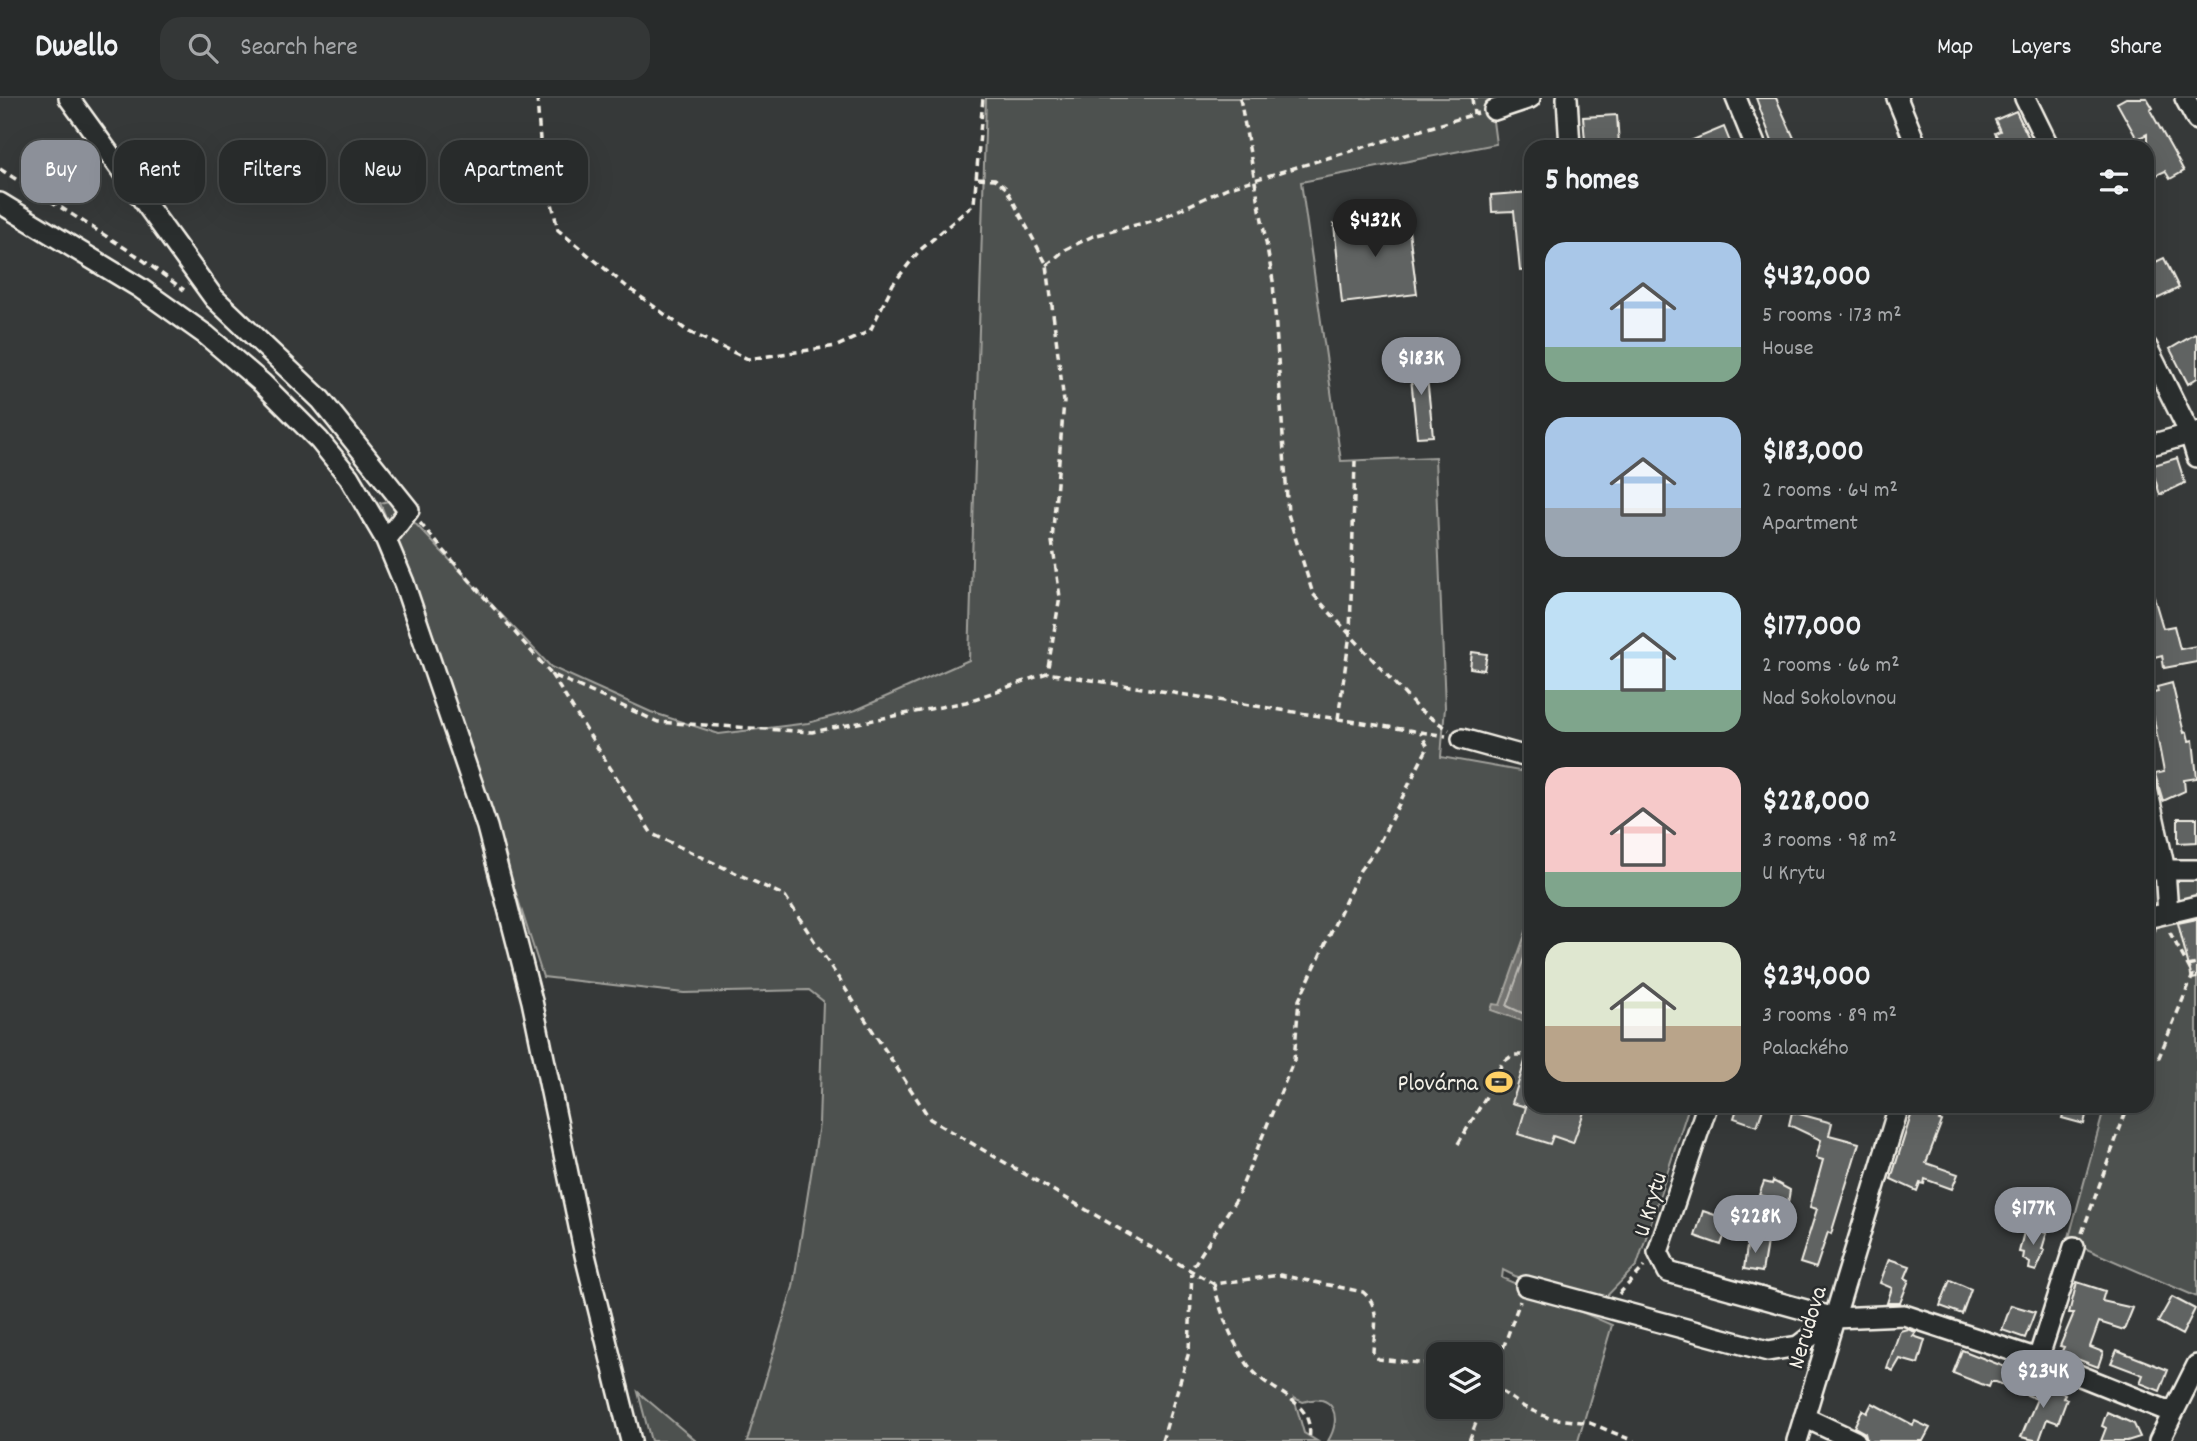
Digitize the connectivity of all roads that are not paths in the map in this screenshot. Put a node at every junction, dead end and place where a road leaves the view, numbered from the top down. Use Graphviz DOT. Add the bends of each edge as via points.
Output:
graph roads {
  1 [pos="69,98"];
  2 [pos="1530,98"];
  3 [pos="1567,98"];
  4 [pos="1736,98"];
  5 [pos="1897,98"];
  6 [pos="2025,98"];
  7 [pos="2185,98"];
  8 [pos="1494,110"];
  9 [pos="2197,120"];
  10 [pos="1570,140"];
  11 [pos="1753,140"];
  12 [pos="1914,140"];
  13 [pos="2046,140"];
  14 [pos="0,203"];
  15 [pos="2154,360"];
  16 [pos="2193,433"];
  17 [pos="2154,444"];
  18 [pos="2197,457"];
  19 [pos="386,540"];
  20 [pos="1462,739"];
  21 [pos="1524,756"];
  22 [pos="2154,852"];
  23 [pos="2156,870"];
  24 [pos="2197,870"];
  25 [pos="2197,906"];
  26 [pos="2159,915"];
  27 [pos="1705,1113"];
  28 [pos="1897,1113"];
  29 [pos="2074,1247"];
  30 [pos="1526,1286"];
  31 [pos="1835,1318"];
  32 [pos="2039,1359"];
  33 [pos="2197,1365"];
  34 [pos="2173,1413"];
  35 [pos="1804,1417"];
  36 [pos="631,1441"];
  37 [pos="1797,1441"];
  38 [pos="1855,1441"];
  39 [pos="2159,1441"];
  1 -- 19 [label="street" via="214,298 321,400 409,510"];
  2 -- 8 [label="street"];
  3 -- 10 [label="street"];
  4 -- 11 [label="street"];
  5 -- 12 [label="street"];
  6 -- 13 [label="street"];
  7 -- 9 [label="street"];
  14 -- 19 [label="street" via="140,288 262,383 349,477"];
  15 -- 16 [label="street"];
  16 -- 17 [label="street"];
  16 -- 18 [label="street"];
  19 -- 36 [label="street" via="487,827 532,1002 585,1255"];
  20 -- 21 [label="street"];
  22 -- 23 [label="street"];
  23 -- 24 [label="street"];
  23 -- 26 [label="street"];
  25 -- 26 [label="street"];
  27 -- 31 [label="street, U Krytu" via="1658,1252 1668,1272"];
  28 -- 31 [label="street, Nerudova"];
  29 -- 32 [label="street"];
  30 -- 31 [label="street" via="1768,1351 1798,1346"];
  31 -- 32 [label="street, U Krytu" via="1904,1315"];
  31 -- 35 [label="street, Nerudova"];
  32 -- 34 [label="street, U Krytu"];
  33 -- 34 [label="street"];
  34 -- 39 [label="street"];
  35 -- 37 [label="street, Nerudova"];
  35 -- 38 [label="street"];
}
